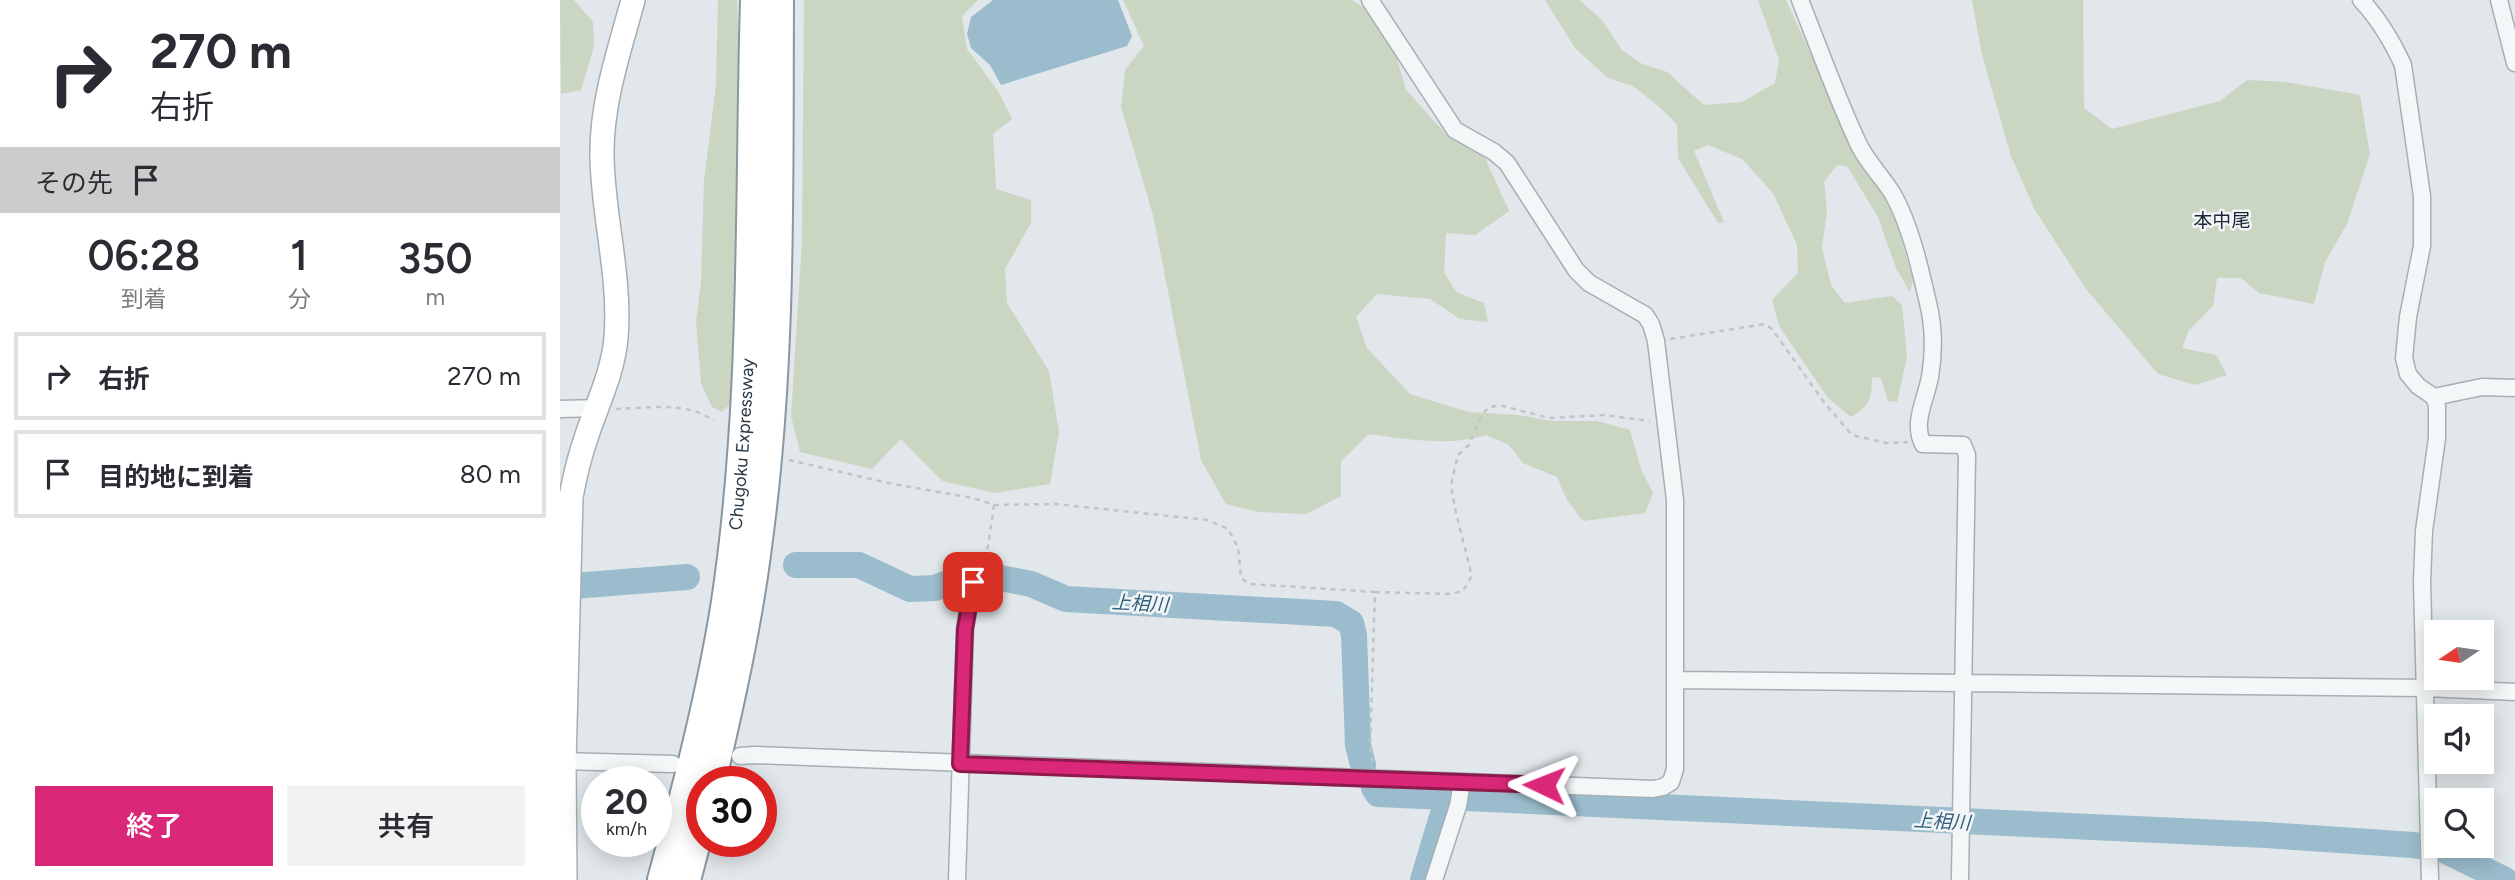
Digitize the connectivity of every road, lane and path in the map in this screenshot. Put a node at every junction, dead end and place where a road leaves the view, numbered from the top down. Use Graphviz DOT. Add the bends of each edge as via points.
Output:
graph roads {
  1 [pos="633,0"];
  2 [pos="755,0"];
  3 [pos="779,0"];
  4 [pos="1370,0"];
  5 [pos="1800,0"];
  6 [pos="2361,0"];
  7 [pos="2499,0"];
  8 [pos="2515,63"];
  9 [pos="1656,341"];
  10 [pos="2515,388"];
  11 [pos="2434,397"];
  12 [pos="598,408"];
  13 [pos="560,409"];
  14 [pos="715,421"];
  15 [pos="1666,423"];
  16 [pos="1918,435"];
  17 [pos="786,460"];
  18 [pos="994,505"];
  19 [pos="973,582"];
  20 [pos="1375,592"];
  21 [pos="2424,620"];
  22 [pos="1675,680"];
  23 [pos="1963,683"];
  24 [pos="2424,688"];
  25 [pos="2426,690"];
  26 [pos="2470,690"];
  27 [pos="2515,692"];
  28 [pos="740,756"];
  29 [pos="562,762"];
  30 [pos="673,764"];
  31 [pos="960,764"];
  32 [pos="715,766"];
  33 [pos="1375,779"];
  34 [pos="1461,786"];
  35 [pos="692,857"];
  36 [pos="565,880"];
  37 [pos="662,880"];
  38 [pos="686,880"];
  39 [pos="957,880"];
  40 [pos="1434,880"];
  41 [pos="1960,880"];
  42 [pos="2430,880"];
  1 -- 12 [label="street" via="602,132 605,207 617,303 615,341"];
  2 -- 37 [label="highway, Chugoku Expressway" via="752,278 741,466 715,664"];
  3 -- 32 [label="highway, Chugoku Expressway" via="778,238 768,444 747,608"];
  4 -- 9 [label="street" via="1455,130 1507,163 1576,271 1645,315"];
  5 -- 16 [label="street" via="1860,147 1894,196 1929,305 1933,334 1930,376"];
  6 -- 11 [label="street" via="2374,13 2403,65 2422,208 2422,246 2404,358 2408,374"];
  7 -- 8 [label="street"];
  9 -- 15 [label="street"];
  9 -- 16 [label="path" via="1765,324 1852,435 1896,444"];
  10 -- 11 [label="street" via="2482,387"];
  11 -- 21 [label="street" via="2437,438 2426,506"];
  12 -- 13 [label="street"];
  12 -- 14 [label="path" via="685,408"];
  12 -- 29 [label="street" via="571,496"];
  15 -- 20 [label="path" via="1604,415 1549,418 1499,405 1489,408 1469,445 1458,455 1451,485 1471,577 1463,591"];
  15 -- 22 [label="street" via="1676,533"];
  16 -- 23 [label="street" via="1923,444 1962,445 1967,455"];
  17 -- 18 [label="path"];
  18 -- 19 [label="path" via="988,547"];
  18 -- 20 [label="path" via="1056,504 1207,520 1228,529 1238,547 1241,578 1250,584"];
  19 -- 31 [label="street" via="965,629"];
  20 -- 33 [label="path" via="1370,748"];
  22 -- 23 [label="street"];
  22 -- 34 [label="street" via="1675,769 1671,782 1663,787"];
  23 -- 24 [label="street"];
  23 -- 41 [label="street"];
  25 -- 42 [label="street"];
  26 -- 27 [label="street"];
  28 -- 31 [label="street"];
  29 -- 30 [label="street"];
  29 -- 36 [label="street"];
  31 -- 33 [label="street"];
  31 -- 39 [label="street"];
  33 -- 34 [label="street"];
  34 -- 40 [label="street"];
  35 -- 38 [label="highway"];
}
